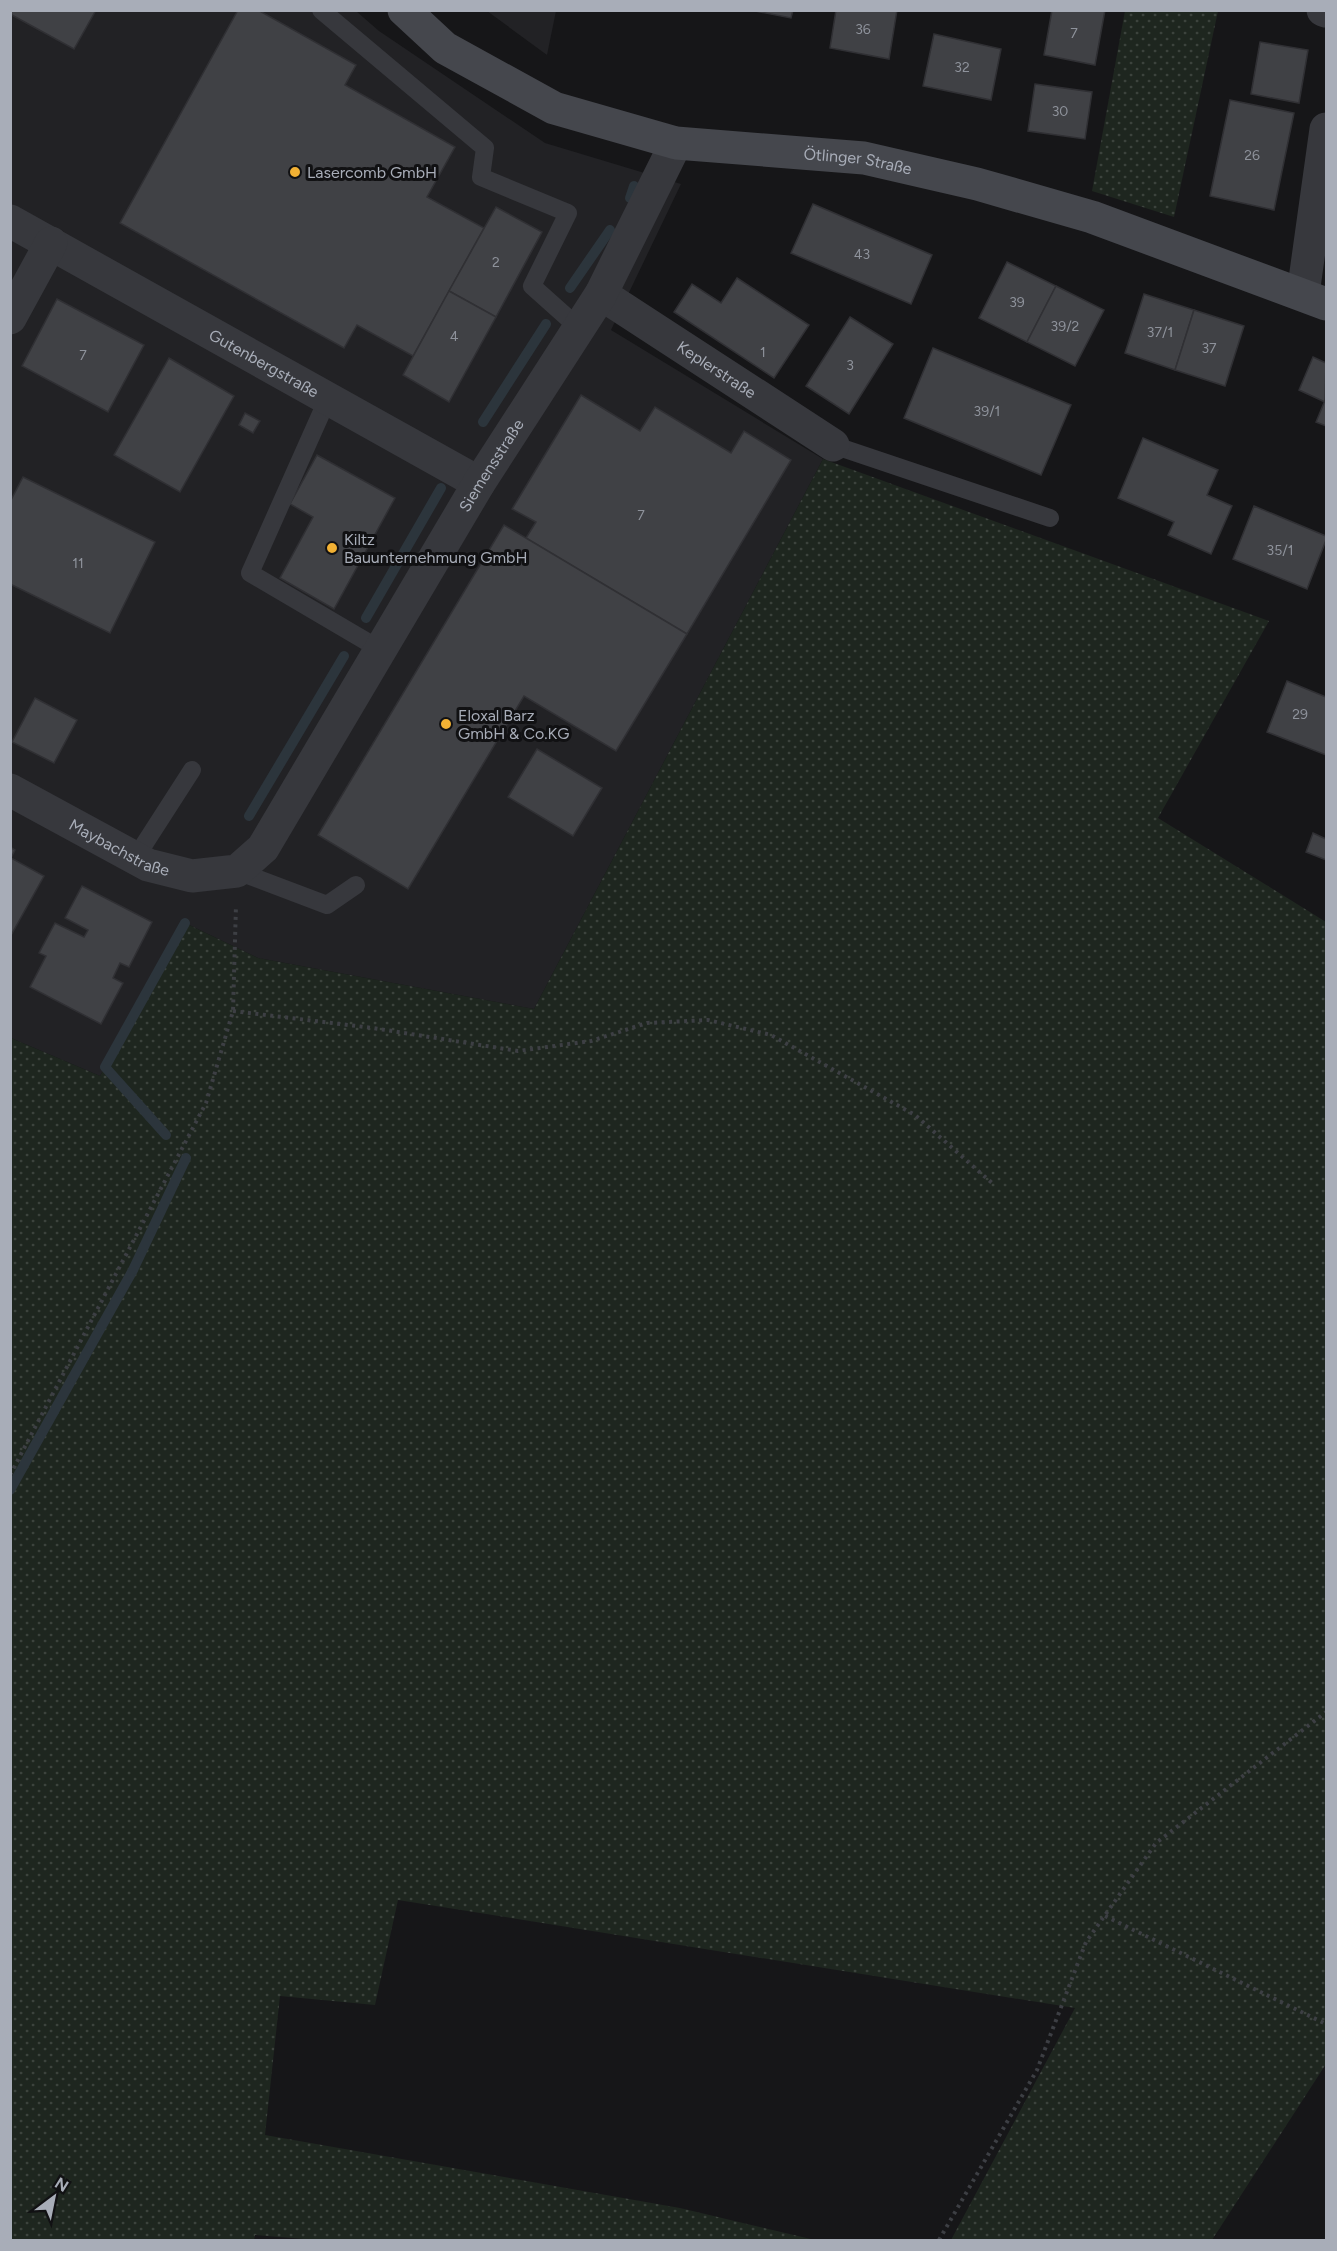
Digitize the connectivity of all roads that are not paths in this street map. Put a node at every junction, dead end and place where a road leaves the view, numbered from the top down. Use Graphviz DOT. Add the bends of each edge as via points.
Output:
graph roads {
  1 [pos="321,10"];
  2 [pos="404,10"];
  3 [pos="1326,129"];
  4 [pos="676,143"];
  5 [pos="10,221"];
  6 [pos="51,243"];
  7 [pos="601,294"];
  8 [pos="1315,298"];
  9 [pos="10,318"];
  10 [pos="579,328"];
  11 [pos="328,398"];
  12 [pos="833,445"];
  13 [pos="479,483"];
  14 [pos="1050,518"];
  15 [pos="381,650"];
  16 [pos="192,770"];
  17 [pos="10,790"];
  18 [pos="136,857"];
  19 [pos="237,871"];
  20 [pos="356,885"];
  1 -- 10 [label="lane" via="485,148 481,177 568,213 532,286"];
  2 -- 4 [label="street, Ötlinger Straße" via="445,48 554,108"];
  3 -- 8 [label="street"];
  4 -- 7 [label="street, Siemensstraße"];
  4 -- 8 [label="street, Ötlinger Straße" via="864,158 977,184 1092,217"];
  5 -- 6 [label="street, Gutenbergstraße"];
  6 -- 9 [label="street"];
  6 -- 11 [label="street, Gutenbergstraße"];
  7 -- 10 [label="street, Siemensstraße"];
  7 -- 12 [label="street, Keplerstraße"];
  10 -- 13 [label="street, Siemensstraße"];
  11 -- 13 [label="street, Gutenbergstraße"];
  11 -- 15 [label="lane" via="250,573"];
  12 -- 14 [label="lane"];
  13 -- 15 [label="street, Siemensstraße"];
  15 -- 19 [label="street, Siemensstraße" via="263,848"];
  16 -- 18 [label="lane"];
  17 -- 18 [label="street, Maybachstraße"];
  18 -- 19 [label="street, Maybachstraße" via="148,865 192,876"];
  19 -- 20 [label="lane" via="327,905"];
}
